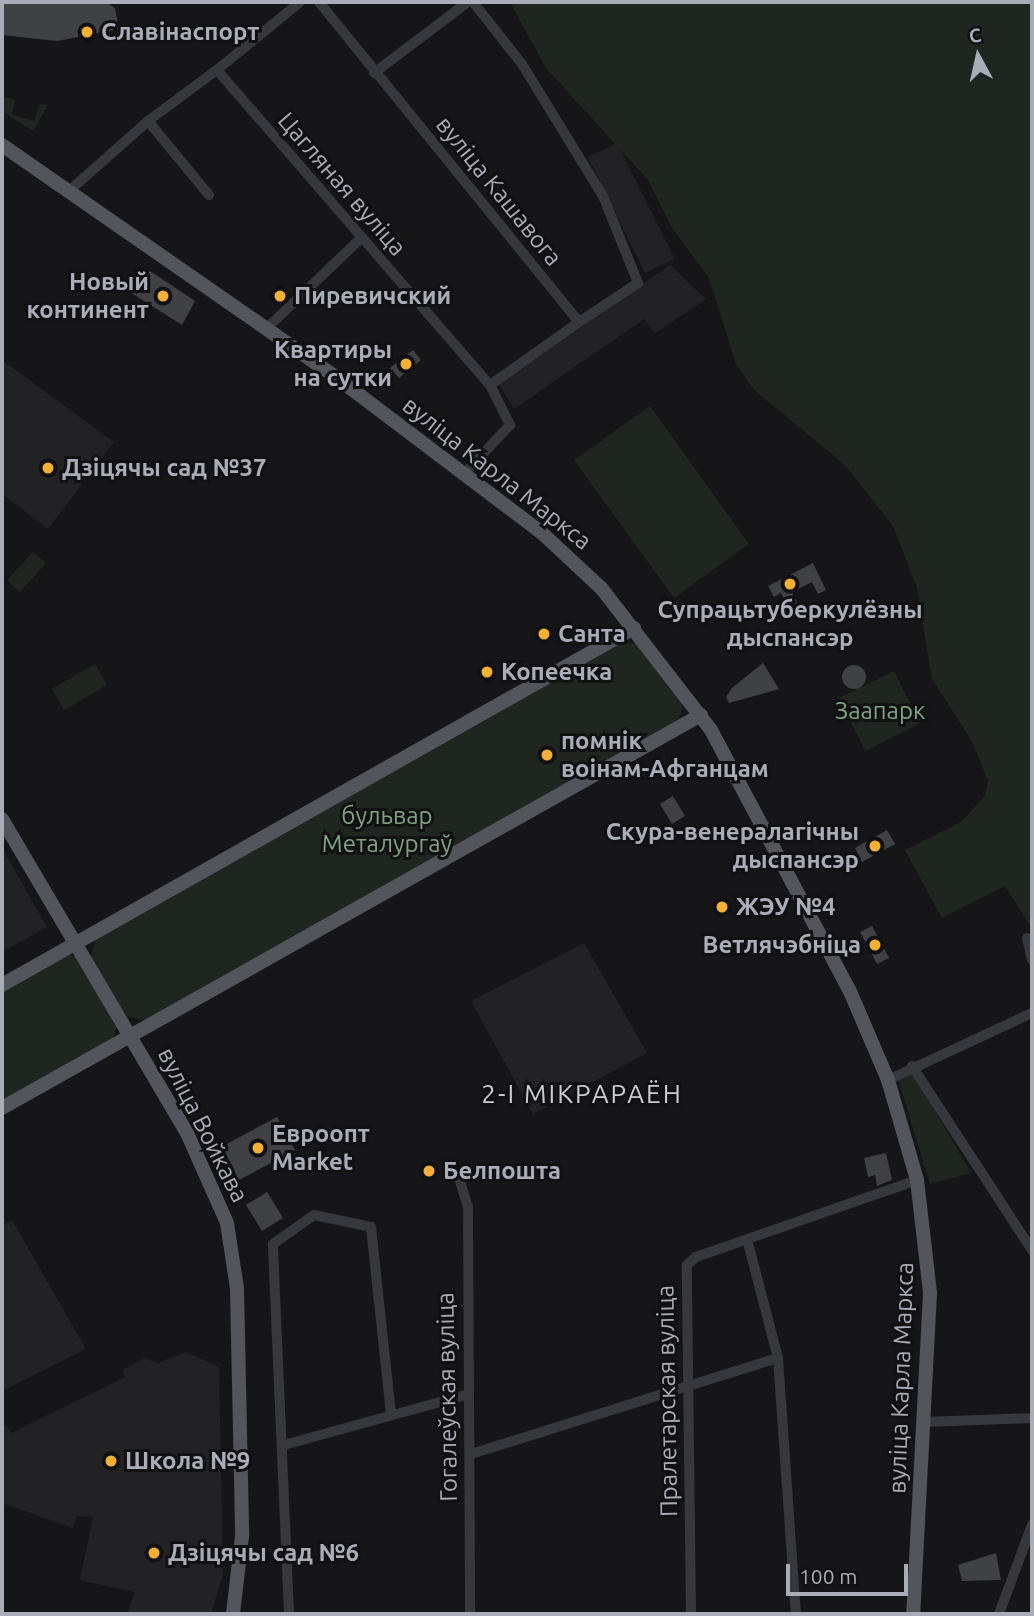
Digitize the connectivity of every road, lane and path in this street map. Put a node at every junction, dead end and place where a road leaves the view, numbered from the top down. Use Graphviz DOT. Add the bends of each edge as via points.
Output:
graph roads {
  1 [pos="300,2"];
  2 [pos="319,2"];
  3 [pos="471,2"];
  4 [pos="217,69"];
  5 [pos="374,73"];
  6 [pos="148,121"];
  7 [pos="2,145"];
  8 [pos="69,191"];
  9 [pos="208,195"];
  10 [pos="360,239"];
  11 [pos="579,322"];
  12 [pos="267,328"];
  13 [pos="490,385"];
  14 [pos="465,473"];
  15 [pos="634,628"];
  16 [pos="701,715"];
  17 [pos="2,819"];
  18 [pos="1027,938"];
  19 [pos="76,943"];
  20 [pos="1032,959"];
  21 [pos="2,985"];
  22 [pos="1032,1013"];
  23 [pos="130,1036"];
  24 [pos="912,1066"];
  25 [pos="888,1080"];
  26 [pos="2,1108"];
  27 [pos="918,1180"];
  28 [pos="460,1181"];
  29 [pos="747,1240"];
  30 [pos="1032,1250"];
  31 [pos="778,1358"];
  32 [pos="688,1389"];
  33 [pos="469,1394"];
  34 [pos="391,1414"];
  35 [pos="1032,1418"];
  36 [pos="925,1422"];
  37 [pos="284,1445"];
  38 [pos="471,1454"];
  39 [pos="1032,1525"];
  40 [pos="233,1614"];
  41 [pos="289,1614"];
  42 [pos="470,1614"];
  43 [pos="691,1614"];
  44 [pos="796,1614"];
  45 [pos="913,1614"];
  46 [pos="999,1614"];
  1 -- 4 [label="street"];
  2 -- 5 [label="street, вуліца Кашавога"];
  3 -- 5 [label="street"];
  3 -- 11 [label="street" via="522,64 603,196 638,283"];
  4 -- 6 [label="street"];
  4 -- 10 [label="street, Цагляная вуліца"];
  5 -- 11 [label="street, вуліца Кашавога"];
  6 -- 8 [label="street"];
  6 -- 9 [label="street"];
  7 -- 8 [label="main road, вуліца Карла Маркса"];
  8 -- 12 [label="main road, вуліца Карла Маркса"];
  10 -- 12 [label="street"];
  10 -- 13 [label="street, Цагляная вуліца"];
  11 -- 13 [label="street"];
  12 -- 14 [label="main road, вуліца Карла Маркса"];
  13 -- 14 [label="street, Цагляная вуліца" via="510,425"];
  14 -- 15 [label="main road, вуліца Карла Маркса" via="577,562"];
  15 -- 16 [label="main road, вуліца Карла Маркса"];
  15 -- 19 [label="main road"];
  16 -- 23 [label="main road"];
  16 -- 25 [label="main road, вуліца Карла Маркса" via="849,989"];
  17 -- 19 [label="main road, вуліца Войкава"];
  18 -- 20 [label="street"];
  19 -- 21 [label="main road"];
  19 -- 23 [label="main road, вуліца Войкава"];
  22 -- 24 [label="street"];
  23 -- 26 [label="main road"];
  23 -- 40 [label="main road, вуліца Войкава" via="204,1166 231,1236 242,1536"];
  24 -- 25 [label="street"];
  24 -- 30 [label="street"];
  25 -- 27 [label="main road, вуліца Карла Маркса"];
  27 -- 29 [label="street, Пралетарская вуліца"];
  27 -- 36 [label="main road, вуліца Карла Маркса" via="929,1281"];
  28 -- 33 [label="street, Гогалеўская вуліца" via="468,1207"];
  29 -- 31 [label="street"];
  29 -- 32 [label="street, Пралетарская вуліца" via="687,1265"];
  31 -- 32 [label="street"];
  31 -- 44 [label="street"];
  32 -- 38 [label="street"];
  32 -- 43 [label="street, Пралетарская вуліца"];
  33 -- 34 [label="street"];
  33 -- 38 [label="street, Гогалеўская вуліца"];
  34 -- 37 [label="street"];
  34 -- 37 [label="street" via="371,1227 314,1216 277,1239"];
  35 -- 36 [label="street"];
  36 -- 45 [label="main road, вуліца Карла Маркса"];
  37 -- 41 [label="street"];
  38 -- 42 [label="street, Гогалеўская вуліца"];
  39 -- 46 [label="street"];
}
